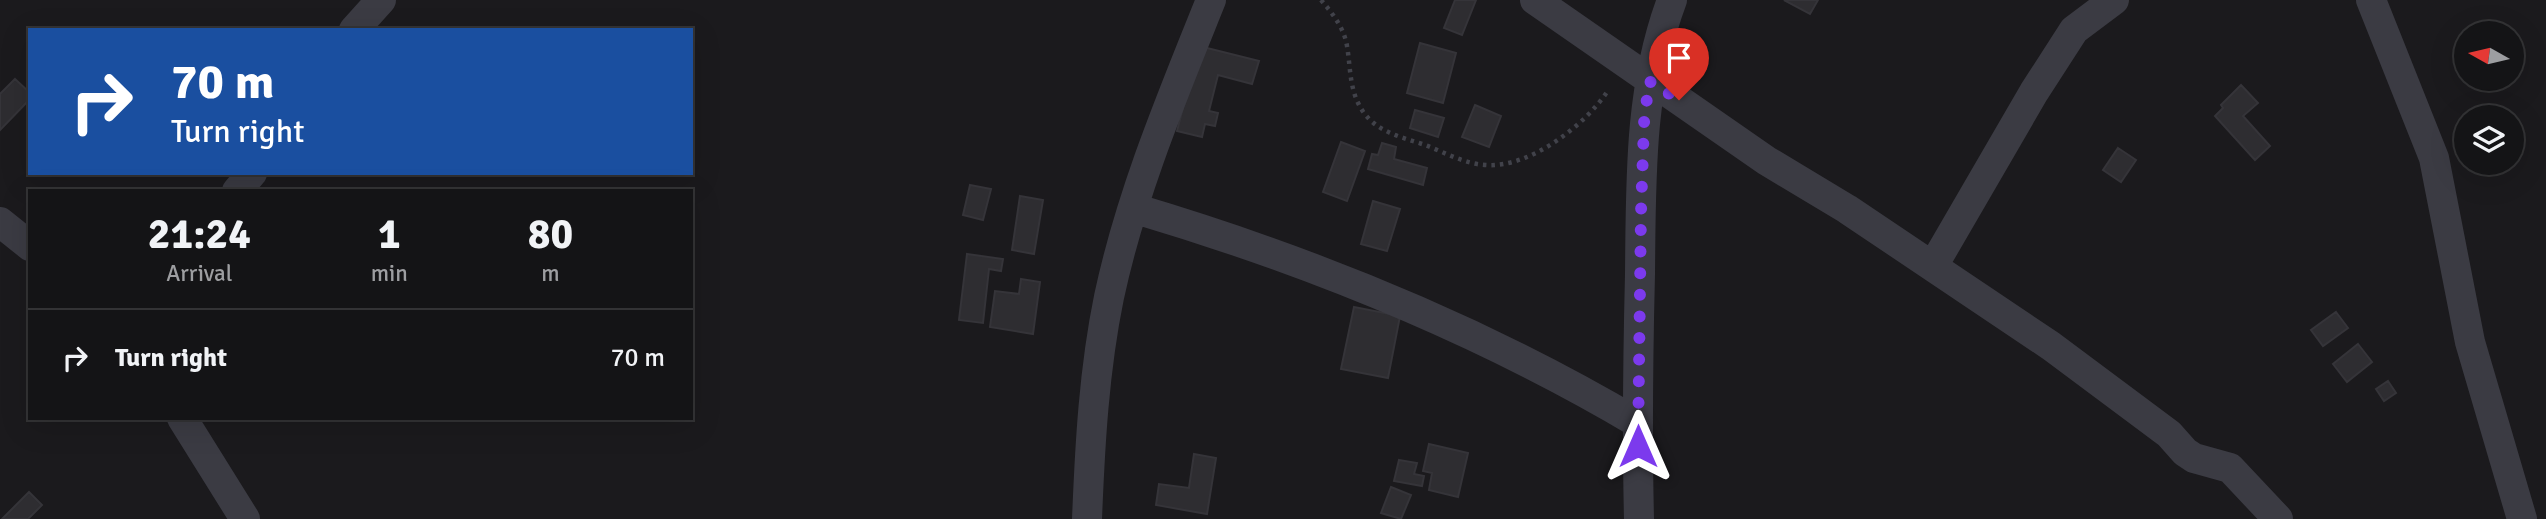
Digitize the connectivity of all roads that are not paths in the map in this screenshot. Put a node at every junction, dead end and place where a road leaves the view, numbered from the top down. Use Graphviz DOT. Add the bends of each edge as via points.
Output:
graph roads {
  1 [pos="381,0"];
  2 [pos="1211,0"];
  3 [pos="1535,0"];
  4 [pos="1672,0"];
  5 [pos="2114,0"];
  6 [pos="2371,0"];
  7 [pos="356,28"];
  8 [pos="1649,81"];
  9 [pos="251,175"];
  10 [pos="239,189"];
  11 [pos="1133,208"];
  12 [pos="0,222"];
  13 [pos="28,244"];
  14 [pos="1933,266"];
  15 [pos="183,420"];
  16 [pos="1638,423"];
  17 [pos="245,519"];
  18 [pos="1087,519"];
  19 [pos="1639,519"];
  20 [pos="2278,519"];
  21 [pos="2522,519"];
  1 -- 7 [label="street"];
  2 -- 11 [label="street"];
  3 -- 8 [label="street"];
  4 -- 8 [label="street"];
  5 -- 14 [label="street" via="2074,30"];
  6 -- 21 [label="street" via="2434,158 2470,342"];
  8 -- 14 [label="street"];
  8 -- 16 [label="street" via="1641,199"];
  9 -- 10 [label="street"];
  11 -- 16 [label="street" via="1233,237 1384,298 1575,386"];
  11 -- 18 [label="street" via="1100,346"];
  12 -- 13 [label="street"];
  14 -- 20 [label="street" via="2121,397 2185,452 2230,468"];
  15 -- 17 [label="street"];
  16 -- 19 [label="street"];
}
